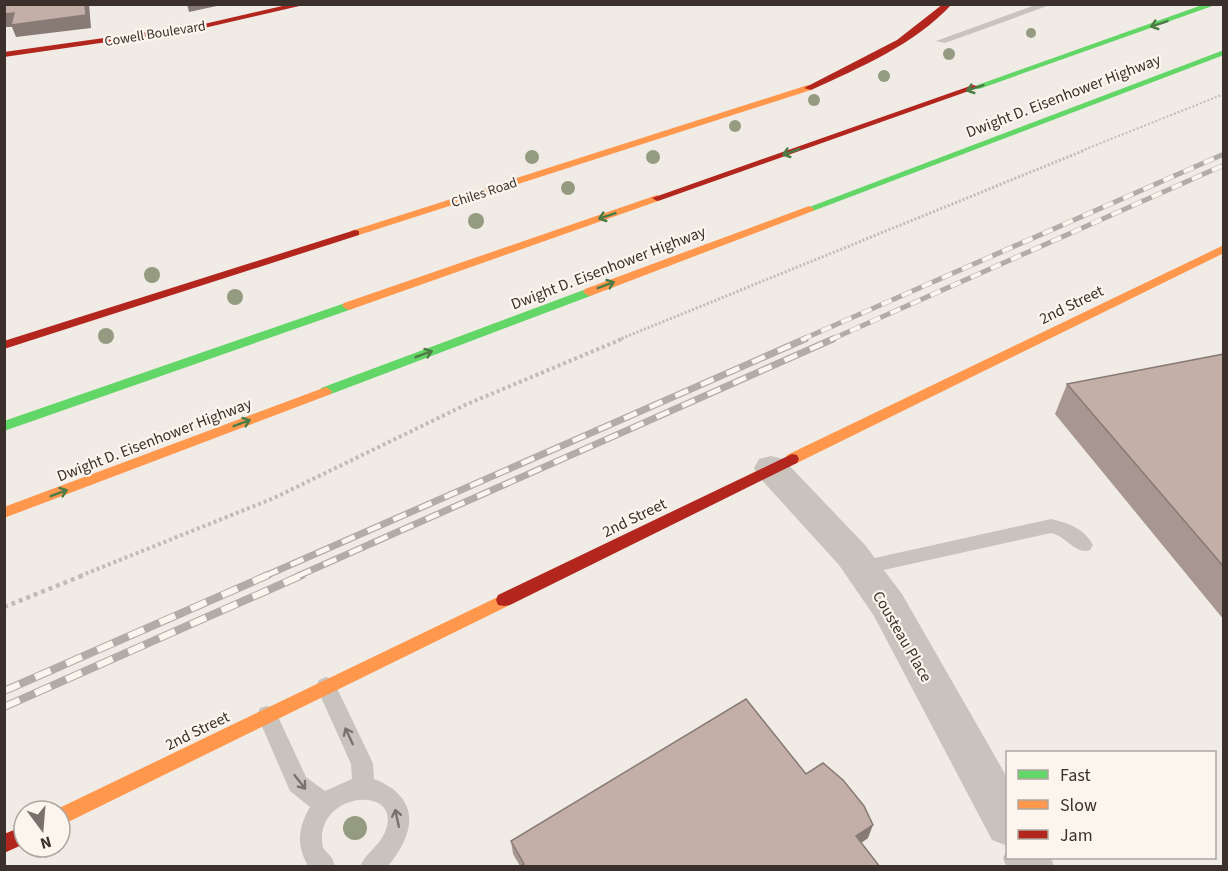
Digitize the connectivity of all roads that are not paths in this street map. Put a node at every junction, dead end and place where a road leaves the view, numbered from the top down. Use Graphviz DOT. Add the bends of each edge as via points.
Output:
graph roads {
  1 [pos="304,4"];
  2 [pos="948,4"];
  3 [pos="1049,4"];
  4 [pos="1214,4"];
  5 [pos="941,41"];
  6 [pos="1224,52"];
  7 [pos="4,55"];
  8 [pos="1224,248"];
  9 [pos="4,345"];
  10 [pos="4,426"];
  11 [pos="771,468"];
  12 [pos="4,513"];
  13 [pos="1084,545"];
  14 [pos="861,568"];
  15 [pos="326,686"];
  16 [pos="267,714"];
  17 [pos="363,789"];
  18 [pos="325,805"];
  19 [pos="72,811"];
  20 [pos="1006,820"];
  21 [pos="324,867"];
  22 [pos="372,867"];
  1 -- 7 [label="main road, Cowell Boulevard" via="204,26"];
  2 -- 9 [label="main road, Chiles Road" via="907,38 807,88"];
  3 -- 5 [label="lane"];
  4 -- 10 [label="main road, Dwight D. Eisenhower Highway, one-way"];
  12 -- 6 [label="main road, Dwight D. Eisenhower Highway, one-way"];
  8 -- 11 [label="main road, 2nd Street"];
  11 -- 14 [label="street, Cousteau Place"];
  11 -- 15 [label="main road, 2nd Street"];
  13 -- 14 [label="lane" via="1068,530 1051,526"];
  14 -- 20 [label="street, Cousteau Place" via="888,605"];
  15 -- 16 [label="main road, 2nd Street"];
  17 -- 15 [label="lane, one-way" via="362,765"];
  16 -- 18 [label="lane, one-way" via="298,784"];
  16 -- 19 [label="main road, 2nd Street"];
  17 -- 18 [label="lane" via="341,793"];
  22 -- 17 [label="lane, one-way" via="394,843 399,829 398,814 383,794"];
  18 -- 21 [label="lane" via="311,826 309,839 312,853"];
}
